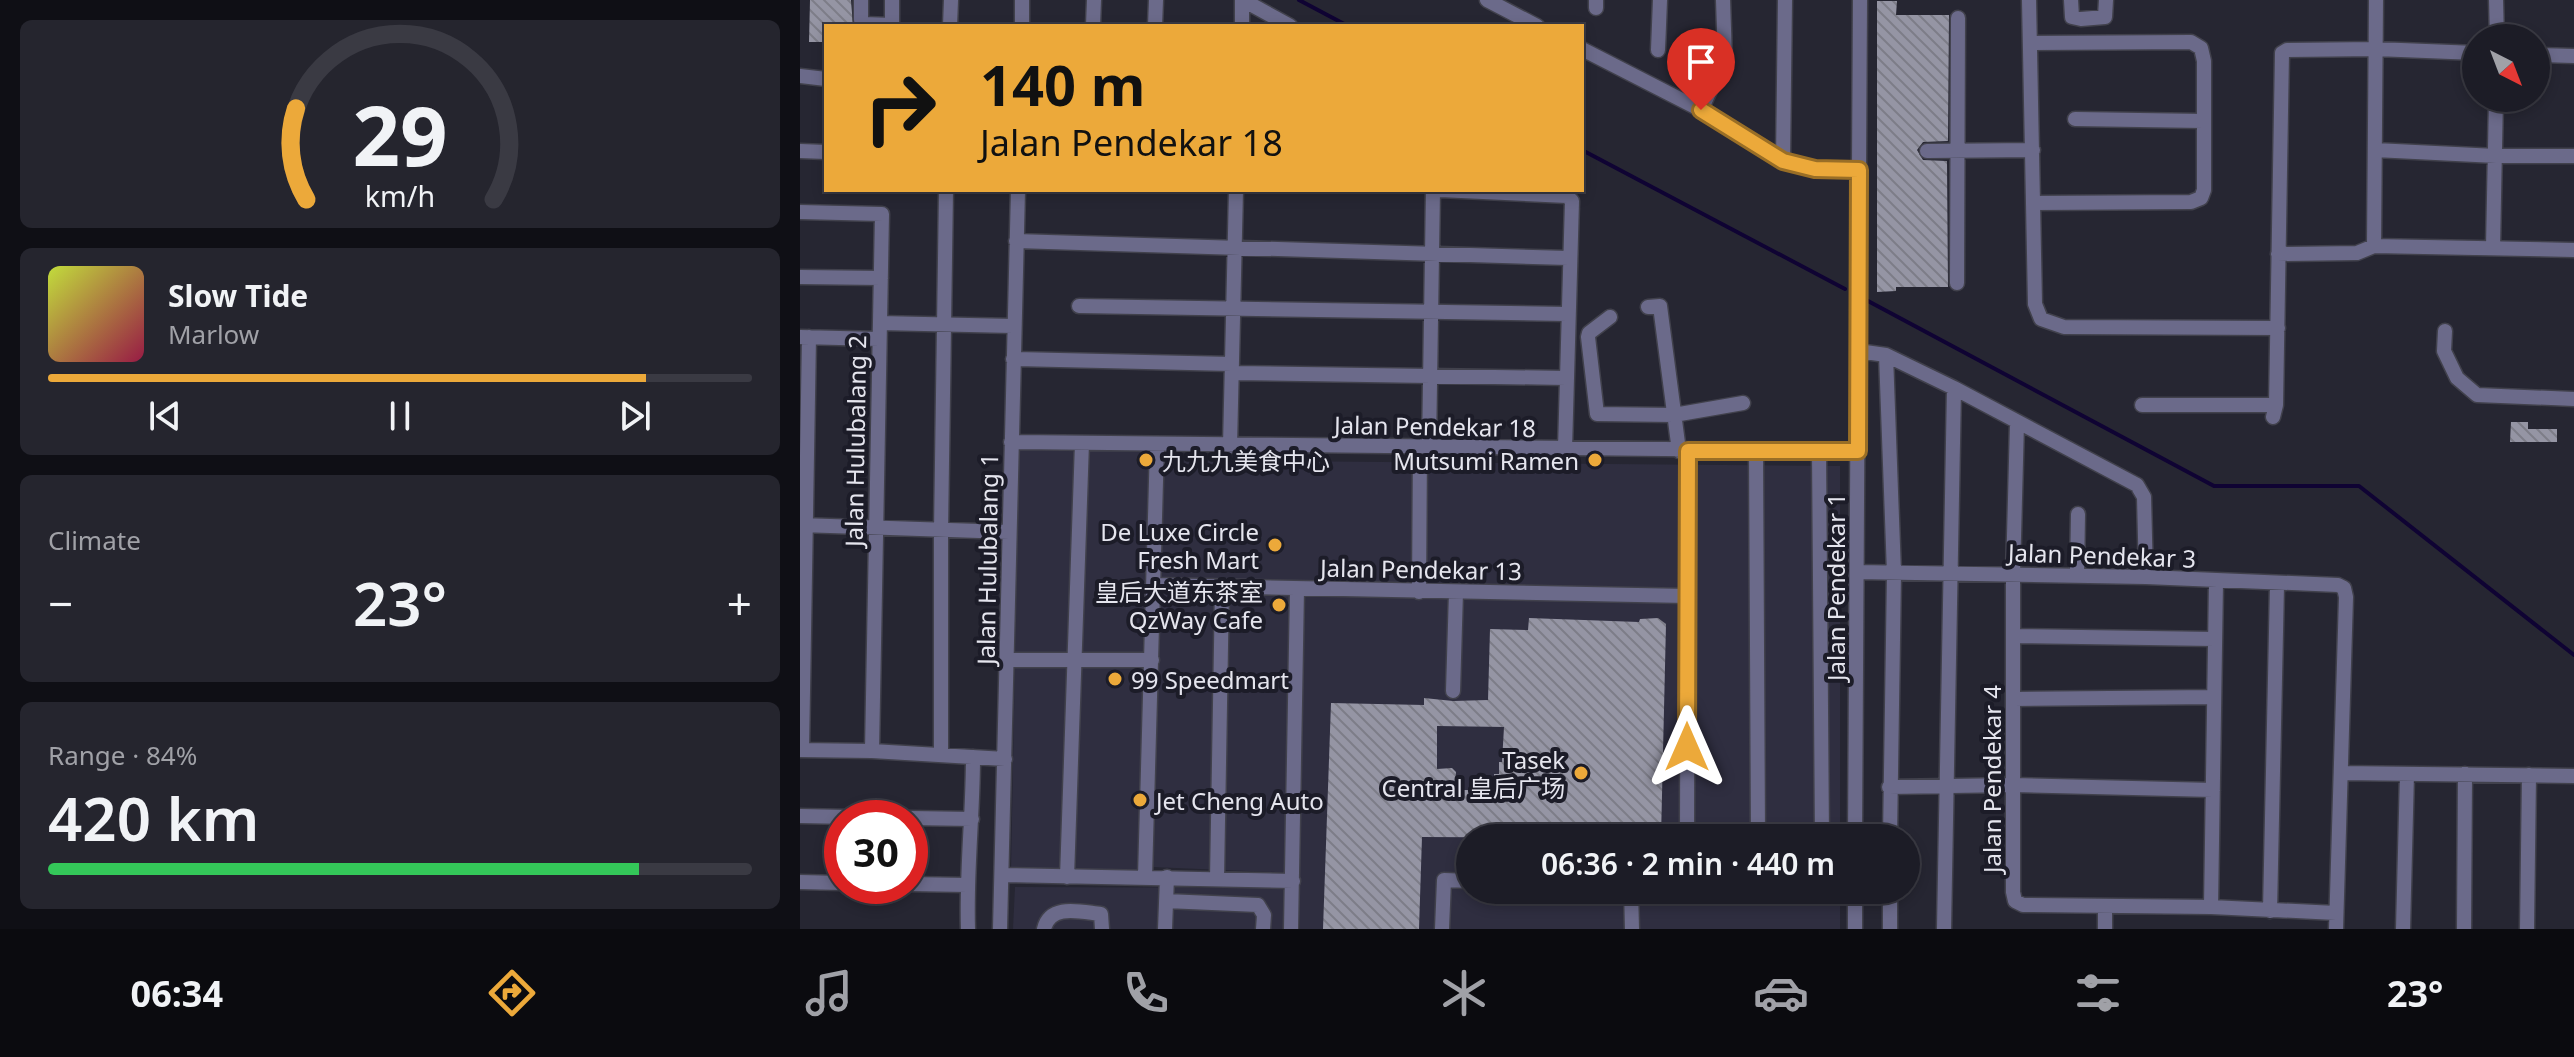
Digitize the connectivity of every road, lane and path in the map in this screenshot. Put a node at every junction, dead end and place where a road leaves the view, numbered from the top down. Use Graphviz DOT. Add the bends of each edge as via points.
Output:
graph roads {
  1 [pos="861,0"];
  2 [pos="892,0"];
  3 [pos="951,0"];
  4 [pos="1022,0"];
  5 [pos="1094,0"];
  6 [pos="1156,0"];
  7 [pos="1242,0"];
  8 [pos="1487,0"];
  9 [pos="1660,0"];
  10 [pos="1723,0"];
  11 [pos="1785,0"];
  12 [pos="1860,0"];
  13 [pos="2029,0"];
  14 [pos="2071,0"];
  15 [pos="2106,0"];
  16 [pos="2376,0"];
  17 [pos="2496,0"];
  18 [pos="1958,18"];
  19 [pos="864,24"];
  20 [pos="892,24"];
  21 [pos="950,24"];
  22 [pos="1022,24"];
  23 [pos="1093,24"];
  24 [pos="1155,24"];
  25 [pos="1242,24"];
  26 [pos="1286,24"];
  27 [pos="1533,24"];
  28 [pos="2497,24"];
  29 [pos="2030,43"];
  30 [pos="2376,49"];
  31 [pos="1584,50"];
  32 [pos="1658,50"];
  33 [pos="2462,52"];
  34 [pos="2550,55"];
  35 [pos="2574,56"];
  36 [pos="800,76"];
  37 [pos="824,79"];
  38 [pos="1701,110"];
  39 [pos="2496,112"];
  40 [pos="2075,119"];
  41 [pos="2203,121"];
  42 [pos="2033,150"];
  43 [pos="2375,150"];
  44 [pos="800,151"];
  45 [pos="1927,151"];
  46 [pos="1958,151"];
  47 [pos="824,152"];
  48 [pos="2496,156"];
  49 [pos="2573,156"];
  50 [pos="1783,161"];
  51 [pos="1859,170"];
  52 [pos="946,192"];
  53 [pos="1018,192"];
  54 [pos="1236,192"];
  55 [pos="1433,192"];
  56 [pos="1492,192"];
  57 [pos="2034,203"];
  58 [pos="800,212"];
  59 [pos="1016,241"];
  60 [pos="1235,246"];
  61 [pos="2374,246"];
  62 [pos="2493,247"];
  63 [pos="2574,250"];
  64 [pos="1432,254"];
  65 [pos="2278,254"];
  66 [pos="1568,258"];
  67 [pos="800,277"];
  68 [pos="881,278"];
  69 [pos="1957,283"];
  70 [pos="1079,306"];
  71 [pos="1648,307"];
  72 [pos="1233,308"];
  73 [pos="1431,312"];
  74 [pos="1567,314"];
  75 [pos="1610,317"];
  76 [pos="880,323"];
  77 [pos="943,324"];
  78 [pos="1013,326"];
  79 [pos="2278,328"];
  80 [pos="2445,331"];
  81 [pos="804,337"];
  82 [pos="879,339"];
  83 [pos="1858,351"];
  84 [pos="1886,355"];
  85 [pos="1013,359"];
  86 [pos="1232,368"];
  87 [pos="1430,378"];
  88 [pos="1566,378"];
  89 [pos="1954,388"];
  90 [pos="2574,399"];
  91 [pos="1743,403"];
  92 [pos="2142,405"];
  93 [pos="1674,415"];
  94 [pos="2017,423"];
  95 [pos="1011,442"];
  96 [pos="1082,443"];
  97 [pos="1157,445"];
  98 [pos="1230,446"];
  99 [pos="1424,448"];
  100 [pos="1565,449"];
  101 [pos="1683,451"];
  102 [pos="1756,451"];
  103 [pos="1819,451"];
  104 [pos="1858,451"];
  105 [pos="2078,514"];
  106 [pos="803,525"];
  107 [pos="874,527"];
  108 [pos="941,531"];
  109 [pos="1009,532"];
  110 [pos="1857,572"];
  111 [pos="1894,573"];
  112 [pos="1950,574"];
  113 [pos="2013,574"];
  114 [pos="2077,576"];
  115 [pos="2146,577"];
  116 [pos="2216,582"];
  117 [pos="1155,585"];
  118 [pos="2277,585"];
  119 [pos="1222,588"];
  120 [pos="1297,589"];
  121 [pos="1419,592"];
  122 [pos="1456,592"];
  123 [pos="1687,596"];
  124 [pos="2014,636"];
  125 [pos="2214,639"];
  126 [pos="1008,660"];
  127 [pos="1152,660"];
  128 [pos="1075,661"];
  129 [pos="1453,691"];
  130 [pos="2214,697"];
  131 [pos="2014,699"];
  132 [pos="801,750"];
  133 [pos="872,751"];
  134 [pos="941,755"];
  135 [pos="973,757"];
  136 [pos="1005,759"];
  137 [pos="2341,773"];
  138 [pos="2407,774"];
  139 [pos="2465,774"];
  140 [pos="2529,775"];
  141 [pos="2574,776"];
  142 [pos="2013,785"];
  143 [pos="1889,787"];
  144 [pos="1946,787"];
  145 [pos="2213,790"];
  146 [pos="800,816"];
  147 [pos="824,816"];
  148 [pos="928,818"];
  149 [pos="972,819"];
  150 [pos="1687,824"];
  151 [pos="1758,824"];
  152 [pos="1822,824"];
  153 [pos="1855,824"];
  154 [pos="1890,824"];
  155 [pos="1002,875"];
  156 [pos="1067,877"];
  157 [pos="1145,877"];
  158 [pos="1167,877"];
  159 [pos="1217,879"];
  160 [pos="1456,880"];
  161 [pos="1293,881"];
  162 [pos="800,882"];
  163 [pos="824,883"];
  164 [pos="928,884"];
  165 [pos="967,885"];
  166 [pos="1172,901"];
  167 [pos="1631,904"];
  168 [pos="1855,904"];
  169 [pos="1890,904"];
  170 [pos="2211,907"];
  171 [pos="2105,908"];
  172 [pos="2270,911"];
  173 [pos="2336,913"];
  174 [pos="968,929"];
  175 [pos="1000,929"];
  176 [pos="1044,929"];
  177 [pos="1102,929"];
  178 [pos="1165,929"];
  179 [pos="1255,929"];
  180 [pos="1263,929"];
  181 [pos="1291,929"];
  182 [pos="1442,929"];
  183 [pos="1632,929"];
  184 [pos="1855,929"];
  185 [pos="1890,929"];
  186 [pos="1944,929"];
  187 [pos="2105,929"];
  188 [pos="2336,929"];
  189 [pos="2403,929"];
  190 [pos="2464,929"];
  191 [pos="2527,929"];
  1 -- 19 [label="street"];
  2 -- 20 [label="street"];
  3 -- 21 [label="street"];
  4 -- 22 [label="street"];
  5 -- 23 [label="street"];
  6 -- 24 [label="street"];
  7 -- 25 [label="street"];
  7 -- 26 [label="street"];
  8 -- 27 [label="street"];
  9 -- 32 [label="street"];
  10 -- 38 [label="street" via="1725,58"];
  11 -- 50 [label="street"];
  12 -- 51 [label="street, Jalan Pendekar 1"];
  13 -- 29 [label="street"];
  14 -- 15 [label="street" via="2072,17 2081,19 2105,17"];
  16 -- 30 [label="street"];
  17 -- 28 [label="street"];
  18 -- 46 [label="street"];
  29 -- 41 [label="street" via="2191,42 2201,48 2204,61"];
  29 -- 42 [label="street"];
  30 -- 33 [label="street"];
  30 -- 43 [label="street"];
  30 -- 65 [label="street" via="2282,53"];
  31 -- 38 [label="street"];
  34 -- 35 [label="street"];
  36 -- 37 [label="street"];
  38 -- 50 [label="street"];
  39 -- 48 [label="street"];
  40 -- 41 [label="street"];
  41 -- 57 [label="street" via="2201,198"];
  42 -- 46 [label="street"];
  42 -- 57 [label="street"];
  43 -- 48 [label="street"];
  43 -- 61 [label="street"];
  44 -- 47 [label="street"];
  45 -- 46 [label="street"];
  46 -- 69 [label="street"];
  48 -- 49 [label="street"];
  48 -- 62 [label="street"];
  50 -- 51 [label="street" via="1815,169"];
  51 -- 83 [label="street, Jalan Pendekar 1"];
  52 -- 77 [label="street"];
  53 -- 59 [label="street, Jalan Hulubalang 1"];
  54 -- 60 [label="street"];
  55 -- 64 [label="street"];
  56 -- 66 [label="street" via="1567,196 1572,201"];
  57 -- 79 [label="street" via="2035,304 2041,319 2064,327"];
  58 -- 68 [label="street, Jalan Hulubalang 2" via="882,214"];
  59 -- 60 [label="street"];
  59 -- 78 [label="street, Jalan Hulubalang 1"];
  60 -- 64 [label="street"];
  60 -- 72 [label="street"];
  61 -- 62 [label="street"];
  61 -- 65 [label="street" via="2357,253"];
  62 -- 63 [label="street"];
  64 -- 66 [label="street"];
  64 -- 73 [label="street"];
  65 -- 79 [label="street"];
  66 -- 74 [label="street"];
  67 -- 68 [label="street"];
  68 -- 76 [label="street, Jalan Hulubalang 2"];
  70 -- 72 [label="street"];
  71 -- 93 [label="street" via="1660,306"];
  72 -- 73 [label="street"];
  72 -- 86 [label="street"];
  73 -- 74 [label="street"];
  73 -- 87 [label="street"];
  74 -- 88 [label="street"];
  75 -- 93 [label="street" via="1588,337 1596,413"];
  76 -- 77 [label="street"];
  76 -- 82 [label="street, Jalan Hulubalang 2"];
  77 -- 78 [label="street"];
  77 -- 108 [label="street"];
  78 -- 85 [label="street, Jalan Hulubalang 1"];
  79 -- 92 [label="street" via="2275,411"];
  80 -- 90 [label="street" via="2444,351 2457,378 2477,395"];
  81 -- 82 [label="street"];
  81 -- 106 [label="street"];
  82 -- 107 [label="street, Jalan Hulubalang 2"];
  83 -- 84 [label="street"];
  83 -- 104 [label="street, Jalan Pendekar 1"];
  84 -- 89 [label="street"];
  84 -- 111 [label="street"];
  85 -- 86 [label="street"];
  85 -- 95 [label="street, Jalan Hulubalang 1"];
  86 -- 87 [label="street"];
  86 -- 98 [label="street"];
  87 -- 88 [label="street"];
  87 -- 99 [label="street"];
  88 -- 100 [label="street"];
  89 -- 94 [label="street"];
  89 -- 112 [label="street"];
  91 -- 93 [label="street"];
  93 -- 101 [label="street"];
  94 -- 113 [label="street, Jalan Pendekar 4"];
  94 -- 115 [label="street" via="2137,485 2142,491"];
  95 -- 96 [label="street, Jalan Pendekar 18"];
  95 -- 109 [label="street, Jalan Hulubalang 1"];
  96 -- 97 [label="street, Jalan Pendekar 18"];
  96 -- 128 [label="street"];
  97 -- 98 [label="street, Jalan Pendekar 18"];
  97 -- 117 [label="street"];
  98 -- 99 [label="street, Jalan Pendekar 18"];
  99 -- 100 [label="street, Jalan Pendekar 18"];
  99 -- 121 [label="street"];
  100 -- 101 [label="street, Jalan Pendekar 18"];
  101 -- 102 [label="street, Jalan Pendekar 18"];
  101 -- 123 [label="street"];
  102 -- 103 [label="street, Jalan Pendekar 18"];
  102 -- 151 [label="street"];
  103 -- 104 [label="street, Jalan Pendekar 18"];
  103 -- 152 [label="street"];
  104 -- 110 [label="street, Jalan Pendekar 1"];
  105 -- 114 [label="street"];
  106 -- 107 [label="street"];
  106 -- 132 [label="street"];
  107 -- 108 [label="street"];
  107 -- 133 [label="street, Jalan Hulubalang 2"];
  108 -- 109 [label="street"];
  108 -- 134 [label="street"];
  109 -- 126 [label="street, Jalan Hulubalang 1"];
  110 -- 111 [label="street, Jalan Pendekar 3"];
  110 -- 153 [label="street, Jalan Pendekar 1"];
  111 -- 112 [label="street, Jalan Pendekar 3"];
  111 -- 143 [label="street"];
  112 -- 113 [label="street, Jalan Pendekar 3"];
  112 -- 144 [label="street"];
  113 -- 114 [label="street, Jalan Pendekar 3"];
  113 -- 124 [label="street, Jalan Pendekar 4"];
  114 -- 115 [label="street, Jalan Pendekar 3"];
  115 -- 116 [label="street, Jalan Pendekar 3"];
  116 -- 118 [label="street, Jalan Pendekar 3"];
  116 -- 125 [label="street"];
  117 -- 119 [label="street, Jalan Pendekar 13"];
  117 -- 127 [label="street"];
  118 -- 137 [label="street, Jalan Pendekar 3" via="2344,588"];
  118 -- 172 [label="street"];
  119 -- 120 [label="street, Jalan Pendekar 13"];
  119 -- 159 [label="street"];
  120 -- 121 [label="street, Jalan Pendekar 13"];
  120 -- 161 [label="street"];
  121 -- 122 [label="street, Jalan Pendekar 13"];
  122 -- 123 [label="street, Jalan Pendekar 13"];
  122 -- 129 [label="street"];
  123 -- 150 [label="street"];
  124 -- 125 [label="street"];
  124 -- 131 [label="street, Jalan Pendekar 4"];
  125 -- 130 [label="street"];
  126 -- 128 [label="street"];
  126 -- 136 [label="street, Jalan Hulubalang 1"];
  127 -- 128 [label="street"];
  127 -- 157 [label="street"];
  128 -- 156 [label="street"];
  130 -- 131 [label="street"];
  130 -- 145 [label="street"];
  131 -- 142 [label="street, Jalan Pendekar 4"];
  132 -- 133 [label="street"];
  133 -- 134 [label="street"];
  134 -- 135 [label="street"];
  135 -- 136 [label="street"];
  135 -- 149 [label="street"];
  136 -- 155 [label="street, Jalan Hulubalang 1"];
  137 -- 138 [label="street"];
  137 -- 173 [label="street"];
  138 -- 139 [label="street"];
  138 -- 189 [label="street"];
  139 -- 140 [label="street"];
  139 -- 190 [label="street"];
  140 -- 141 [label="street"];
  140 -- 191 [label="street"];
  142 -- 144 [label="street"];
  142 -- 145 [label="street"];
  142 -- 171 [label="street, Jalan Pendekar 4" via="2015,901"];
  143 -- 144 [label="street"];
  143 -- 154 [label="street"];
  144 -- 186 [label="street"];
  145 -- 170 [label="street"];
  146 -- 147 [label="street"];
  148 -- 149 [label="street"];
  149 -- 165 [label="street"];
  155 -- 156 [label="street"];
  155 -- 175 [label="street, Jalan Hulubalang 1"];
  156 -- 157 [label="street"];
  157 -- 158 [label="street"];
  158 -- 159 [label="street"];
  158 -- 166 [label="street"];
  159 -- 161 [label="street"];
  160 -- 182 [label="street" via="1444,880"];
  161 -- 181 [label="street"];
  162 -- 163 [label="street"];
  164 -- 165 [label="street"];
  165 -- 174 [label="street"];
  166 -- 178 [label="street"];
  166 -- 179 [label="street" via="1196,912 1251,911"];
  166 -- 180 [label="street" via="1258,905"];
  167 -- 183 [label="street"];
  168 -- 184 [label="street"];
  169 -- 185 [label="street"];
  170 -- 171 [label="street, Jalan Pendekar 4"];
  170 -- 172 [label="street, Jalan Pendekar 4"];
  171 -- 187 [label="street"];
  172 -- 173 [label="street, Jalan Pendekar 4"];
  173 -- 188 [label="street"];
  176 -- 177 [label="street" via="1049,916 1059,911 1101,914"];
}
